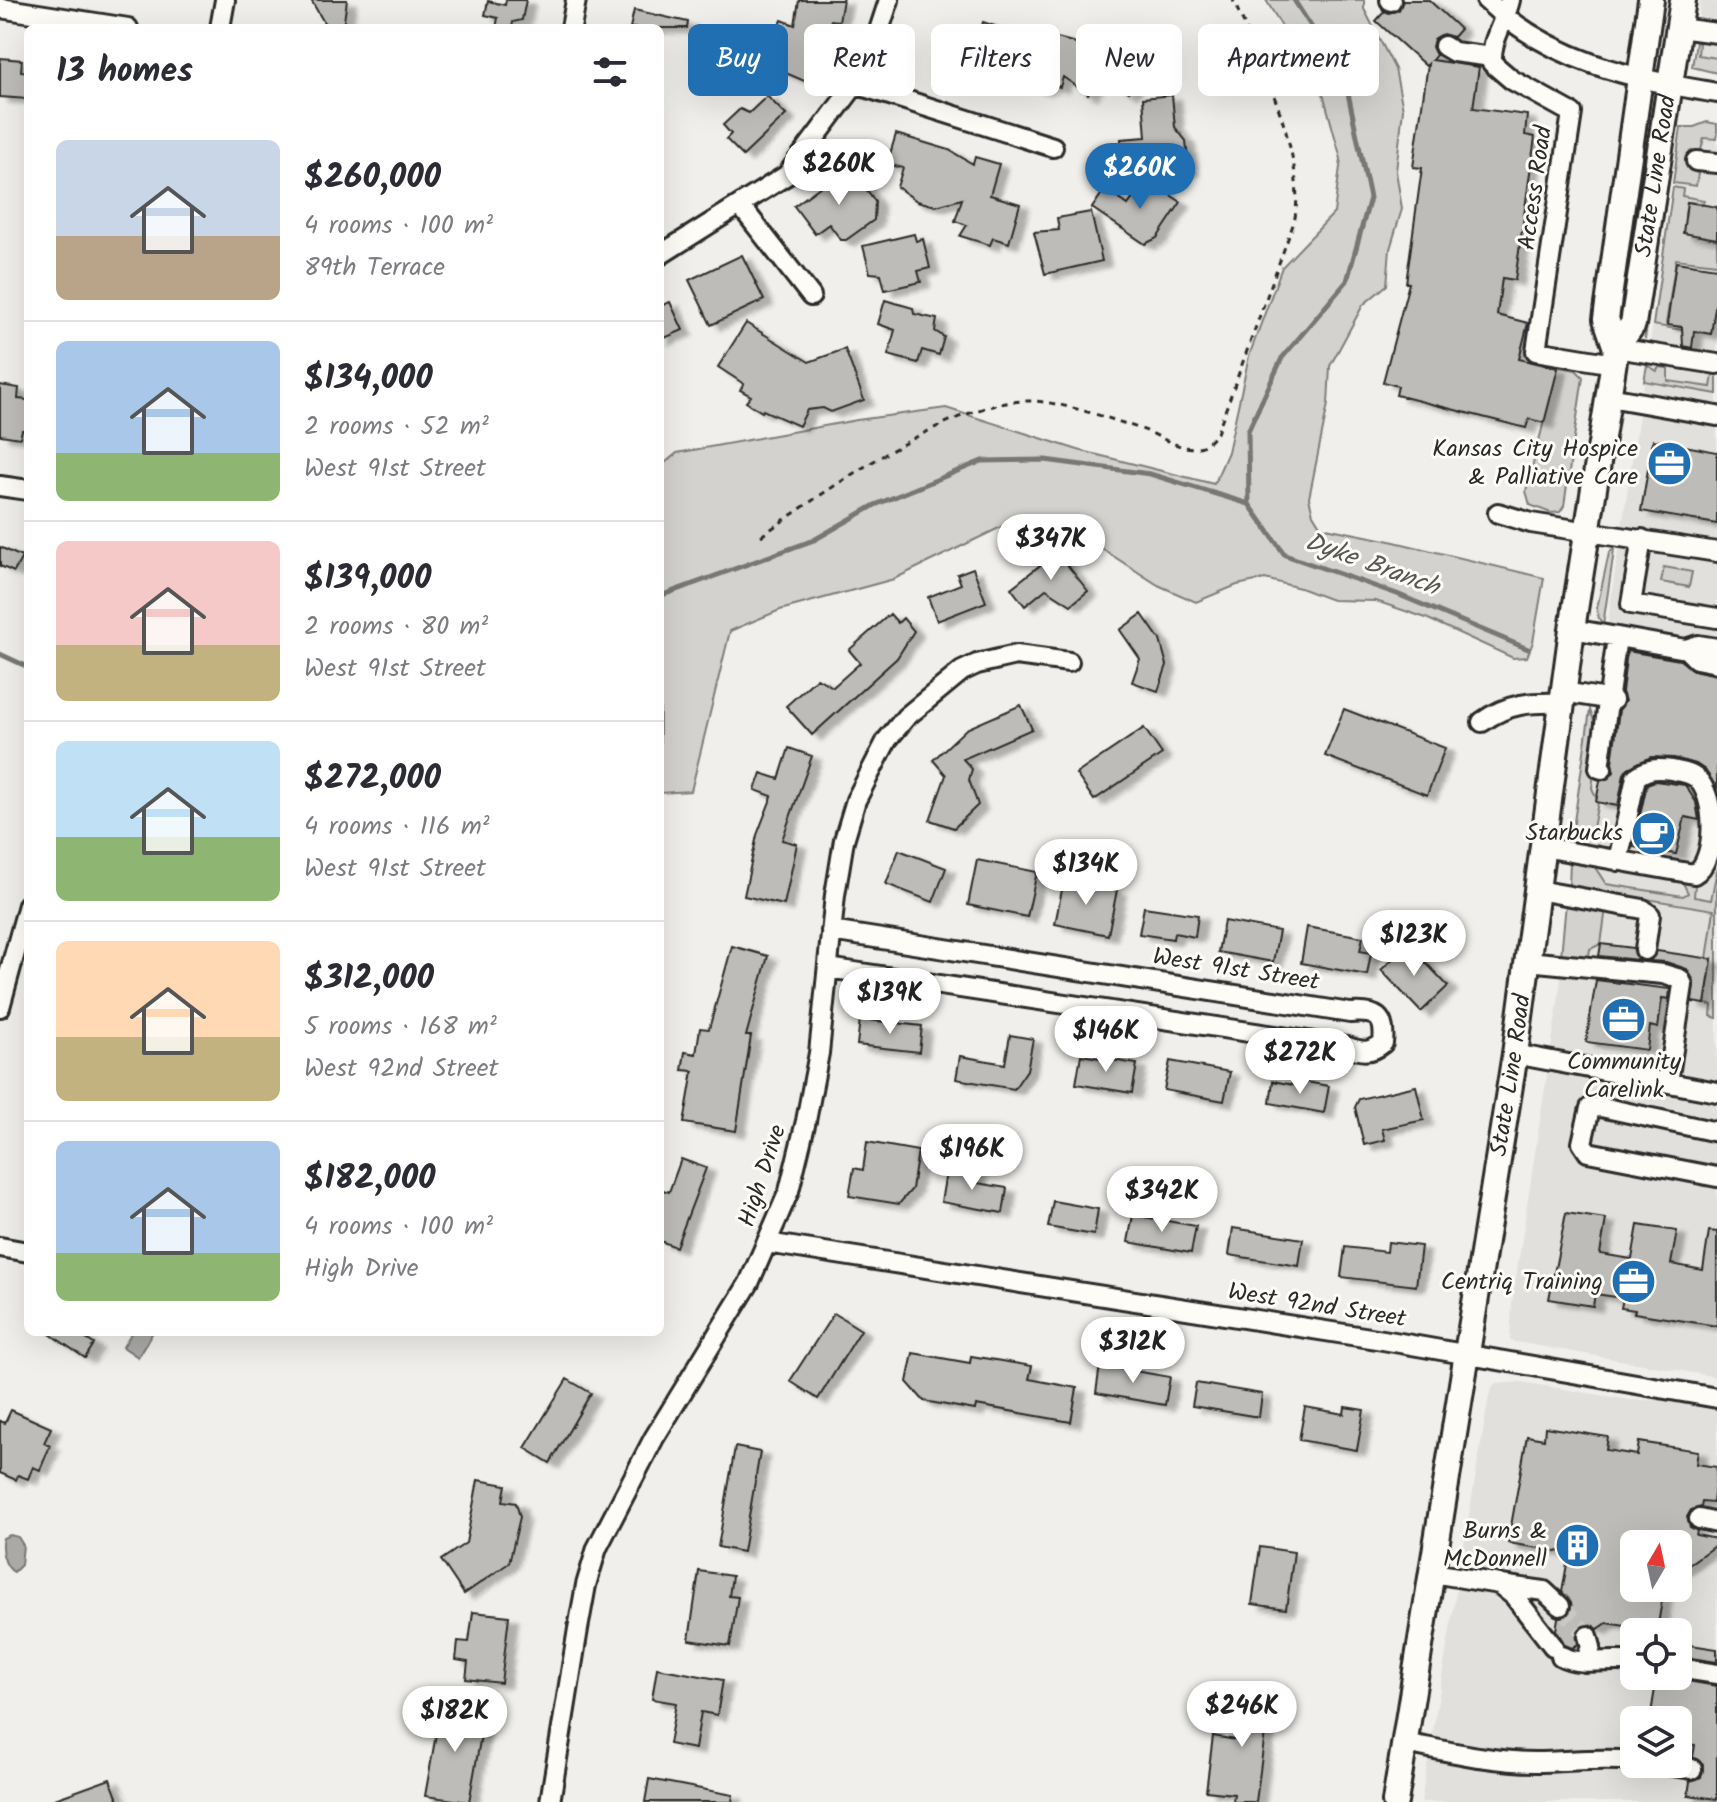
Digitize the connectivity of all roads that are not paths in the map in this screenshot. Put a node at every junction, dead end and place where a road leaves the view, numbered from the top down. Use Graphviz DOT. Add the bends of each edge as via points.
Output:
graph roads {
  1 [pos="225,0"];
  2 [pos="576,0"];
  3 [pos="889,0"];
  4 [pos="1486,0"];
  5 [pos="1510,0"];
  6 [pos="1651,0"];
  7 [pos="1683,0"];
  8 [pos="0,8"];
  9 [pos="1506,19"];
  10 [pos="102,24"];
  11 [pos="221,24"];
  12 [pos="572,24"];
  13 [pos="881,24"];
  14 [pos="1679,28"];
  15 [pos="1717,33"];
  16 [pos="1444,46"];
  17 [pos="1492,57"];
  18 [pos="1641,77"];
  19 [pos="1670,85"];
  20 [pos="1717,93"];
  21 [pos="846,96"];
  22 [pos="893,96"];
  23 [pos="1053,147"];
  24 [pos="1696,161"];
  25 [pos="1717,163"];
  26 [pos="740,205"];
  27 [pos="664,252"];
  28 [pos="811,296"];
  29 [pos="1615,356"];
  30 [pos="1717,364"];
  31 [pos="1609,397"];
  32 [pos="1717,416"];
  33 [pos="0,486"];
  34 [pos="24,489"];
  35 [pos="1498,513"];
  36 [pos="1586,532"];
  37 [pos="1642,539"];
  38 [pos="1717,552"];
  39 [pos="1691,614"];
  40 [pos="1717,618"];
  41 [pos="1572,629"];
  42 [pos="1617,637"];
  43 [pos="1717,648"];
  44 [pos="1686,649"];
  45 [pos="1069,662"];
  46 [pos="1717,663"];
  47 [pos="1563,698"];
  48 [pos="1611,700"];
  49 [pos="1482,722"];
  50 [pos="1602,769"];
  51 [pos="1543,847"];
  52 [pos="1618,861"];
  53 [pos="1537,890"];
  54 [pos="24,920"];
  55 [pos="831,931"];
  56 [pos="1645,950"];
  57 [pos="1527,961"];
  58 [pos="828,968"];
  59 [pos="0,1007"];
  60 [pos="1515,1054"];
  61 [pos="1668,1082"];
  62 [pos="1717,1092"];
  63 [pos="1717,1132"];
  64 [pos="1717,1177"];
  65 [pos="767,1243"];
  66 [pos="0,1247"];
  67 [pos="24,1251"];
  68 [pos="1467,1356"];
  69 [pos="1717,1398"];
  70 [pos="1433,1573"];
  71 [pos="1499,1584"];
  72 [pos="1560,1606"];
  73 [pos="1588,1636"];
  74 [pos="1620,1659"];
  75 [pos="1585,1662"];
  76 [pos="1692,1670"];
  77 [pos="1717,1674"];
  78 [pos="1405,1743"];
  79 [pos="1620,1760"];
  80 [pos="550,1802"];
  81 [pos="1395,1802"];
  1 -- 11 [label="street"];
  2 -- 12 [label="street"];
  3 -- 13 [label="street"];
  4 -- 9 [label="street"];
  5 -- 9 [label="street"];
  6 -- 18 [label="main road, State Line Road"];
  7 -- 14 [label="main road, State Line Road"];
  8 -- 10 [label="street"];
  9 -- 17 [label="street" via="1491,48"];
  9 -- 18 [label="street" via="1575,59"];
  14 -- 15 [label="street"];
  14 -- 19 [label="main road, State Line Road"];
  16 -- 17 [label="street"];
  17 -- 29 [label="street, Access Road" via="1512,80 1572,113 1531,354"];
  18 -- 19 [label="street"];
  18 -- 29 [label="main road, State Line Road" via="1606,319"];
  19 -- 20 [label="street"];
  19 -- 29 [label="main road, State Line Road" via="1633,324"];
  21 -- 26 [label="street" via="787,175"];
  22 -- 23 [label="street"];
  24 -- 25 [label="street"];
  26 -- 27 [label="street"];
  26 -- 28 [label="street"];
  29 -- 30 [label="street, Access Road"];
  29 -- 31 [label="main road, State Line Road"];
  31 -- 32 [label="street"];
  31 -- 36 [label="main road, State Line Road"];
  33 -- 34 [label="street"];
  35 -- 36 [label="street"];
  36 -- 37 [label="street"];
  36 -- 41 [label="main road, State Line Road"];
  37 -- 38 [label="street"];
  37 -- 39 [label="street" via="1631,604"];
  39 -- 40 [label="street"];
  39 -- 44 [label="street"];
  41 -- 42 [label="street"];
  41 -- 47 [label="main road, State Line Road"];
  42 -- 44 [label="street"];
  42 -- 48 [label="street"];
  43 -- 44 [label="street"];
  44 -- 46 [label="street" via="1696,659"];
  45 -- 55 [label="street, High Drive" via="1016,655 977,664 939,687 906,717 856,800 844,840"];
  47 -- 48 [label="street"];
  47 -- 49 [label="street" via="1517,704"];
  47 -- 51 [label="main road, State Line Road"];
  48 -- 50 [label="street"];
  51 -- 52 [label="street"];
  51 -- 53 [label="main road, State Line Road"];
  52 -- 52 [label="street" via="1694,874 1706,865 1714,813 1697,778 1658,768 1636,777"];
  53 -- 56 [label="street" via="1643,909 1650,915"];
  53 -- 57 [label="main road, State Line Road"];
  54 -- 59 [label="street"];
  55 -- 58 [label="street, High Drive"];
  55 -- 58 [label="street, West 91st Street" via="1367,1012 1385,1028 1383,1043 1362,1052"];
  57 -- 60 [label="main road, State Line Road"];
  57 -- 61 [label="street" via="1680,979"];
  58 -- 65 [label="street, High Drive" via="803,1134 789,1191"];
  60 -- 61 [label="street"];
  60 -- 68 [label="main road, State Line Road"];
  61 -- 62 [label="street"];
  63 -- 64 [label="street" via="1601,1107 1590,1108 1582,1143 1588,1152"];
  65 -- 68 [label="street, West 92nd Street"];
  65 -- 80 [label="street, High Drive" via="597,1548 586,1585"];
  66 -- 67 [label="street"];
  68 -- 69 [label="street, West 92nd Street"];
  68 -- 70 [label="main road, State Line Road"];
  70 -- 71 [label="street"];
  70 -- 78 [label="main road, State Line Road"];
  71 -- 72 [label="street" via="1544,1591"];
  71 -- 75 [label="street" via="1557,1651 1570,1661"];
  73 -- 75 [label="street" via="1591,1647"];
  74 -- 75 [label="street"];
  76 -- 77 [label="street"];
  78 -- 79 [label="street" via="1521,1761"];
  78 -- 81 [label="main road, State Line Road"];
}
